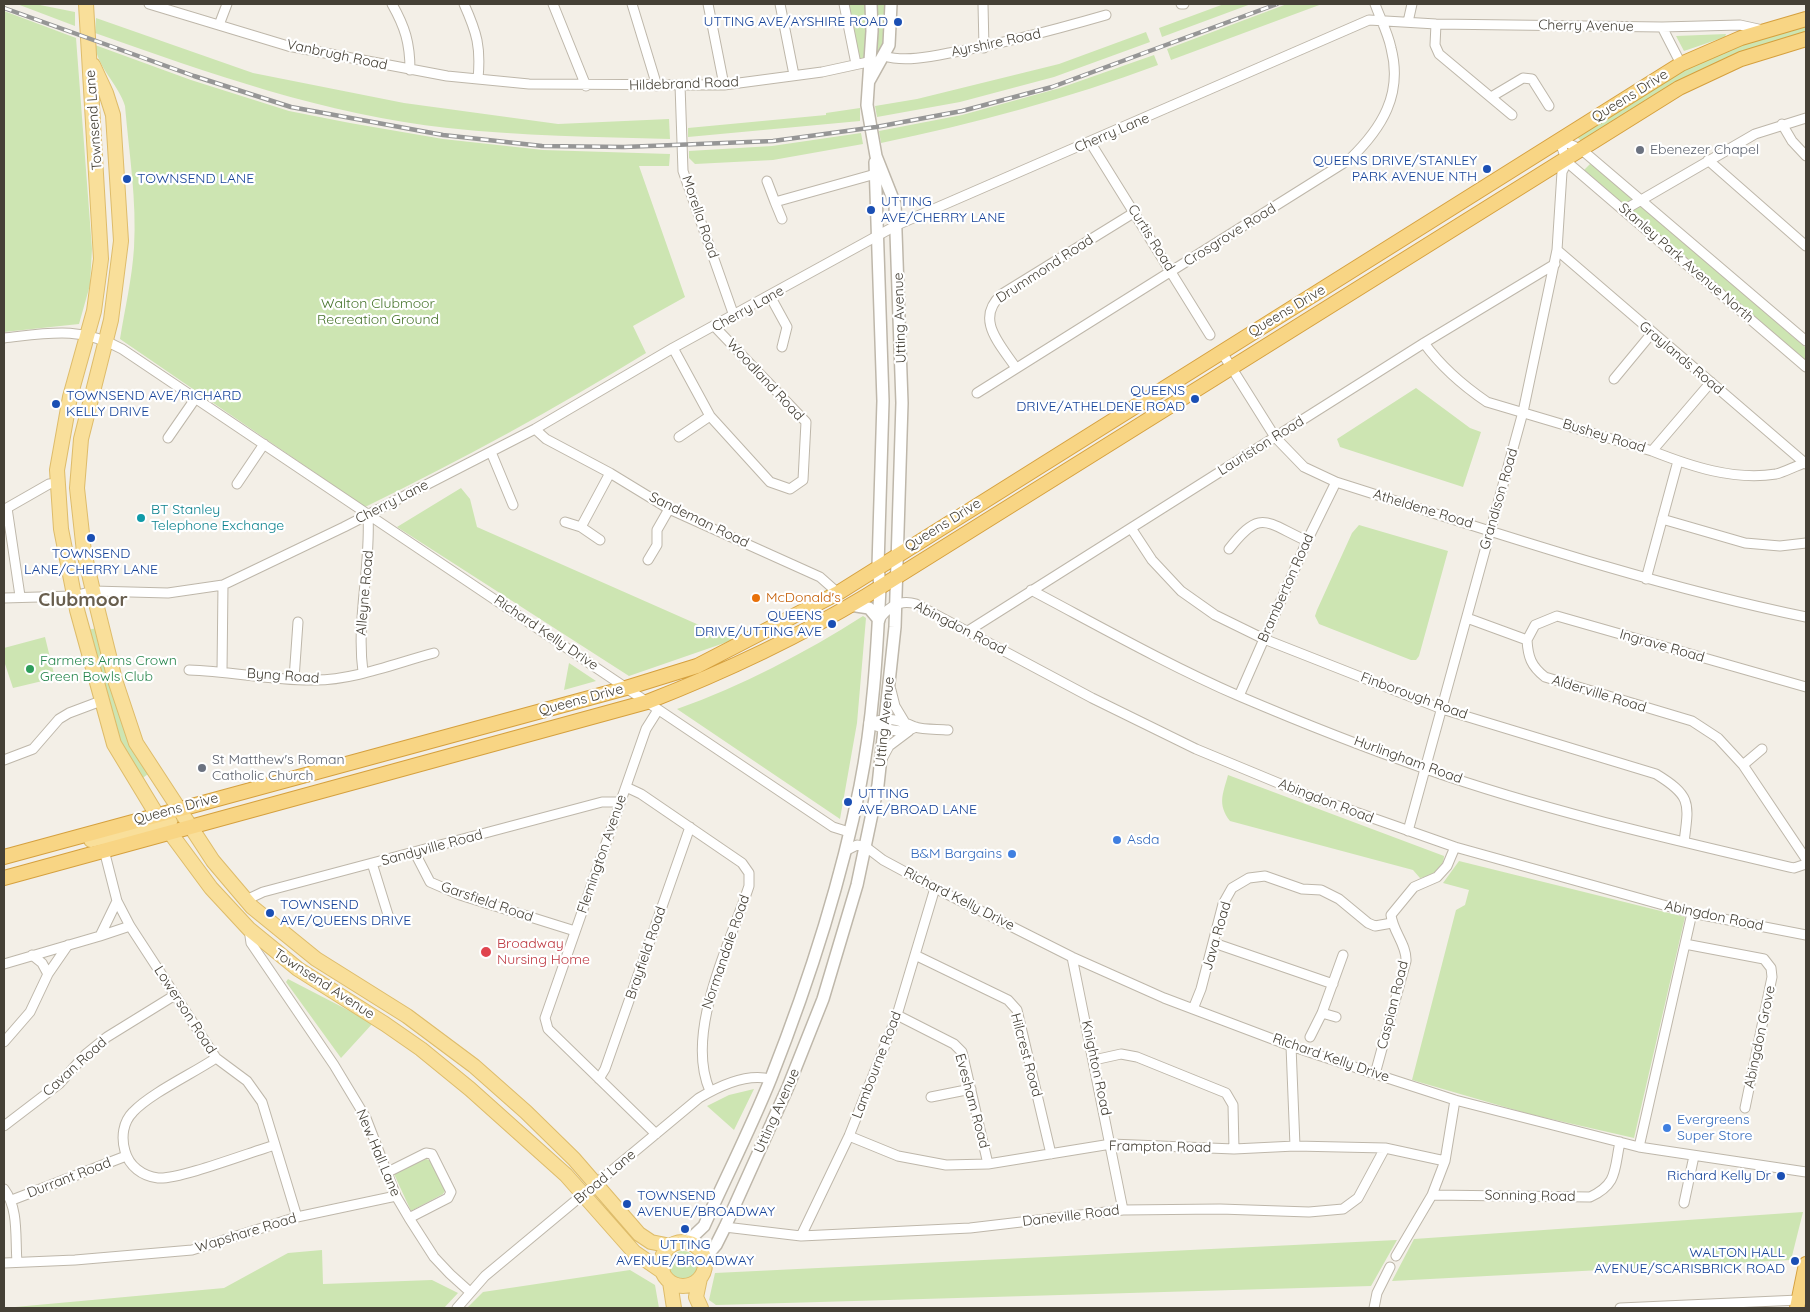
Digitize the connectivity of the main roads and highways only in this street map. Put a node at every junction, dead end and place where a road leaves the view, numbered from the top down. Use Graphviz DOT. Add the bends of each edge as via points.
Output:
graph roads {
  1 [pos="86,4"];
  2 [pos="1806,19"];
  3 [pos="1806,40"];
  4 [pos="90,60"];
  5 [pos="93,592"];
  6 [pos="74,596"];
  7 [pos="177,809"];
  8 [pos="163,823"];
  9 [pos="189,826"];
  10 [pos="4,856"];
  11 [pos="4,878"];
  12 [pos="671,1246"];
  13 [pos="1806,1264"];
  14 [pos="667,1277"];
  15 [pos="700,1278"];
  16 [pos="1798,1304"];
  17 [pos="674,1308"];
  18 [pos="701,1308"];
  1 -- 4 [label="main road"];
  2 -- 7 [label="highway, Queens Drive" via="1764,30 1681,64 838,593 697,666"];
  3 -- 9 [label="highway, Queens Drive" via="1740,59 1679,88 880,587 785,643 647,702"];
  4 -- 5 [label="main road, Townsend Lane" via="113,115 122,240 106,340 81,439 77,488 84,552"];
  4 -- 6 [label="main road, Townsend Lane" via="102,240 99,282 61,441 58,483 61,529"];
  5 -- 7 [label="main road, Townsend Avenue" via="129,725 136,743"];
  6 -- 8 [label="main road, Townsend Avenue" via="114,744"];
  7 -- 8 [label="highway, Queens Drive"];
  7 -- 9 [label="main road, Townsend Avenue"];
  8 -- 9 [label="highway, Queens Drive"];
  8 -- 10 [label="highway, Queens Drive"];
  8 -- 11 [label="highway, Queens Drive" via="104,850"];
  8 -- 14 [label="main road, Townsend Avenue" via="221,901 249,929 298,969 421,1050 499,1115 584,1195 634,1252"];
  9 -- 12 [label="main road, Townsend Avenue" via="246,900 316,959 407,1016 474,1066 526,1112 639,1234 651,1242"];
  12 -- 14 [label="main road" via="662,1258"];
  12 -- 15 [label="main road" via="686,1243 698,1248 705,1266"];
  13 -- 16 [label="highway"];
  14 -- 15 [label="main road" via="676,1285 689,1285"];
  14 -- 17 [label="main road"];
  15 -- 18 [label="main road" via="696,1297"];
}
